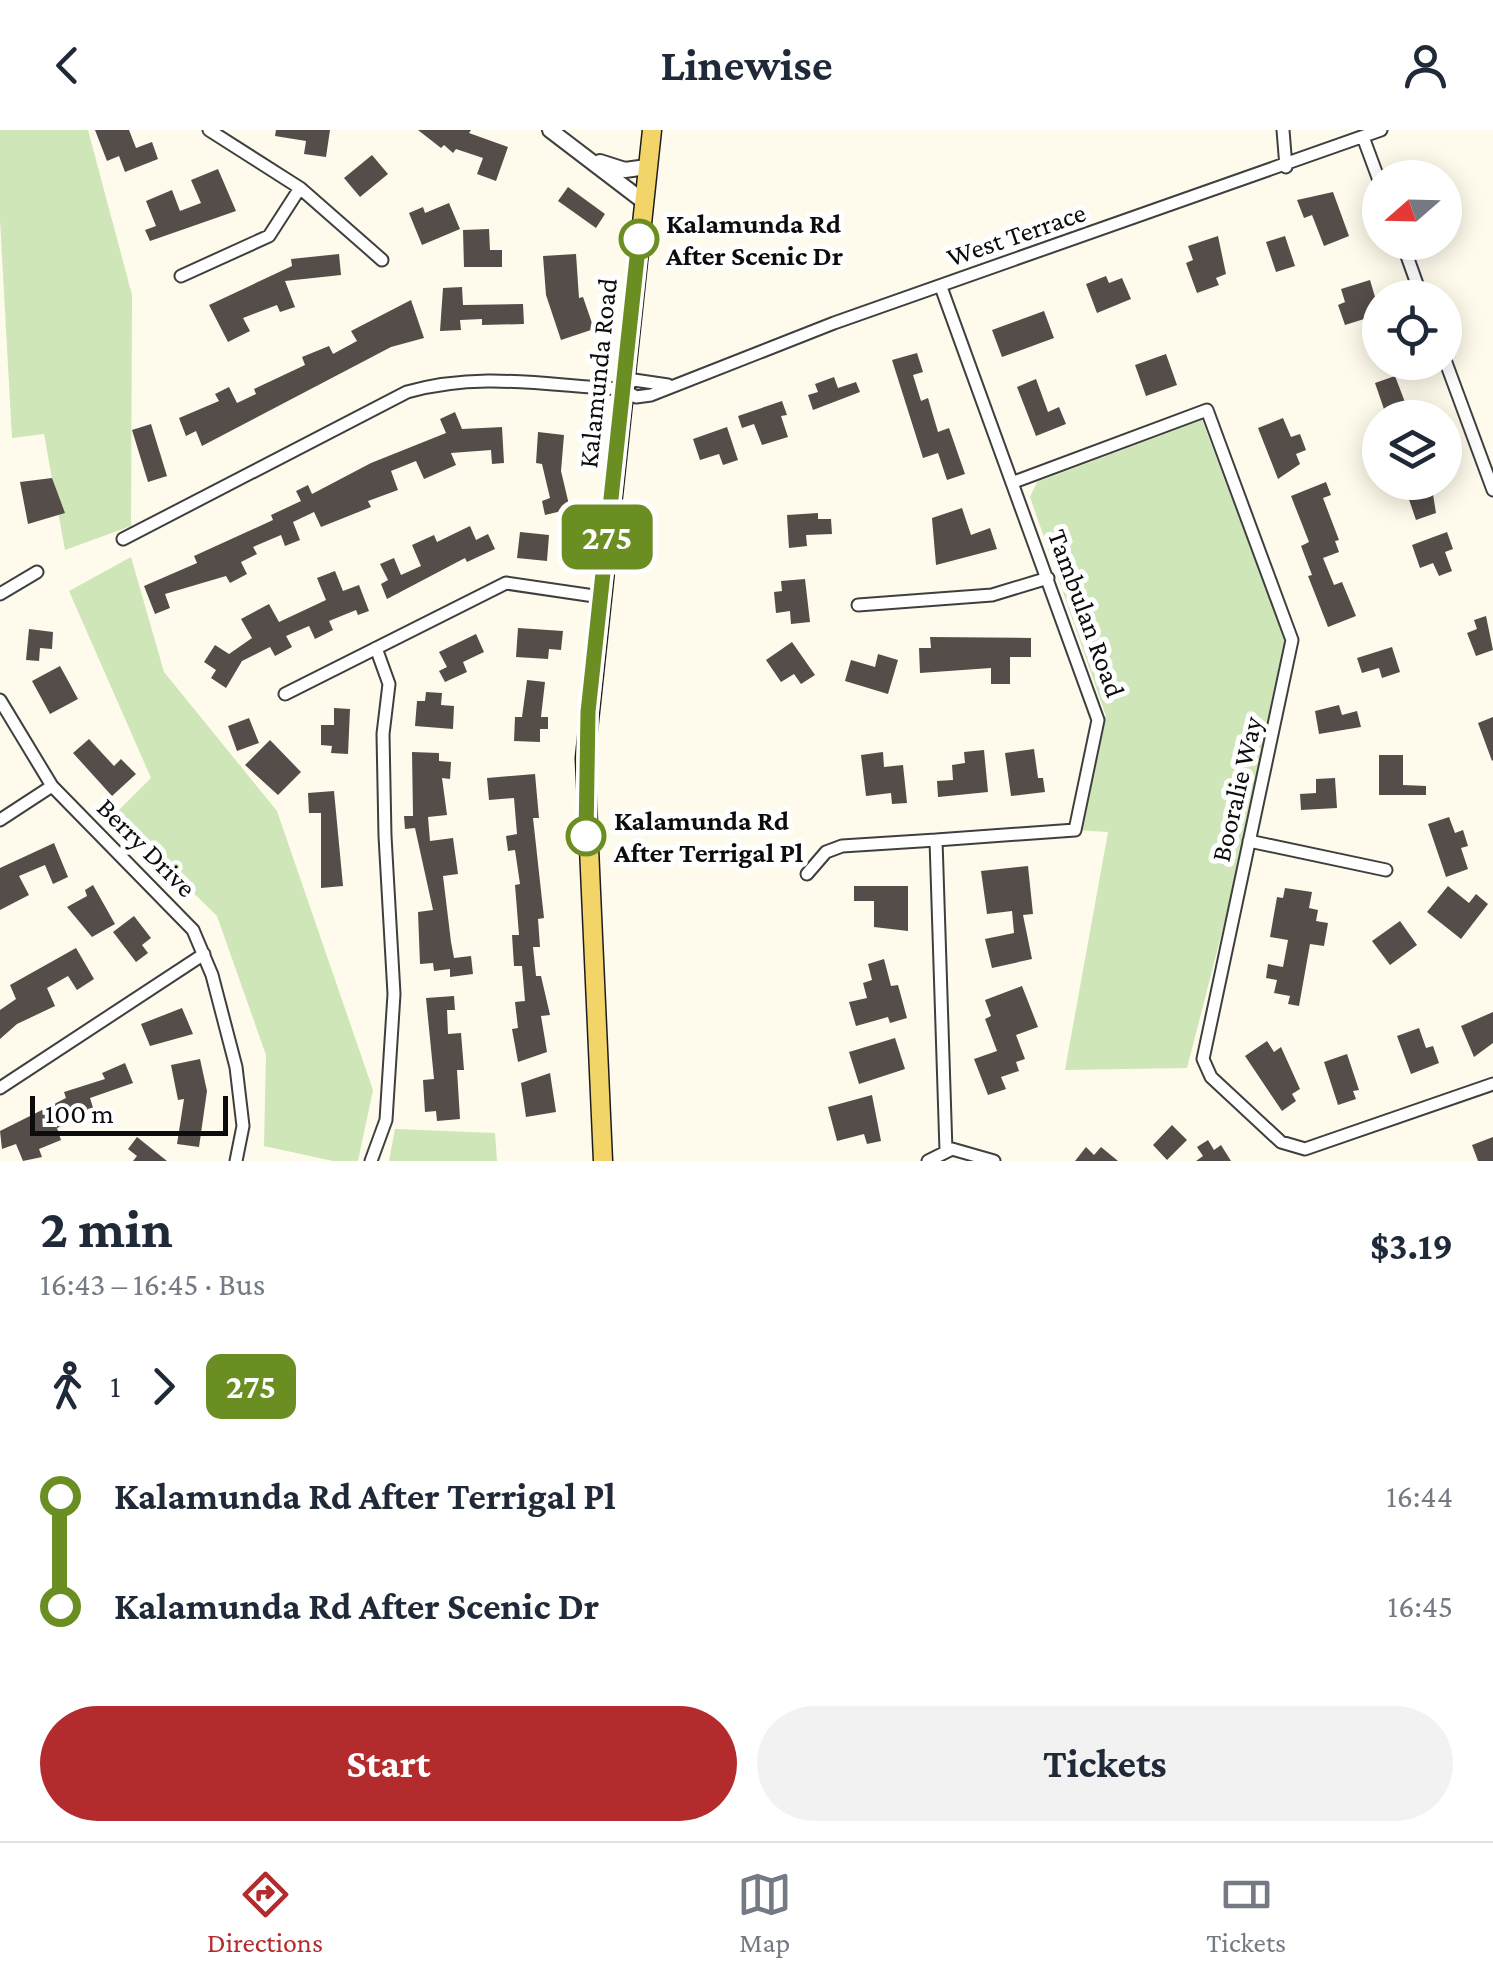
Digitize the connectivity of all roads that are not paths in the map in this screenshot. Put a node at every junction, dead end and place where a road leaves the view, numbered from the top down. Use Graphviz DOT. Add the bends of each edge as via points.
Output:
graph roads {
  1 [pos="209,130"];
  2 [pos="550,130"];
  3 [pos="652,130"];
  4 [pos="1283,130"];
  5 [pos="1381,130"];
  6 [pos="1363,137"];
  7 [pos="586,155"];
  8 [pos="1372,160"];
  9 [pos="647,167"];
  10 [pos="1286,167"];
  11 [pos="300,188"];
  12 [pos="643,200"];
  13 [pos="382,260"];
  14 [pos="181,276"];
  15 [pos="940,287"];
  16 [pos="1452,380"];
  17 [pos="623,389"];
  18 [pos="1014,482"];
  19 [pos="1493,490"];
  20 [pos="123,540"];
  21 [pos="37,572"];
  22 [pos="1048,578"];
  23 [pos="0,594"];
  24 [pos="601,598"];
  25 [pos="858,606"];
  26 [pos="376,648"];
  27 [pos="285,694"];
  28 [pos="0,700"];
  29 [pos="52,786"];
  30 [pos="0,820"];
  31 [pos="936,840"];
  32 [pos="1249,842"];
  33 [pos="1386,870"];
  34 [pos="807,874"];
  35 [pos="204,954"];
  36 [pos="1493,1084"];
  37 [pos="0,1088"];
  38 [pos="946,1151"];
  39 [pos="236,1161"];
  40 [pos="371,1161"];
  41 [pos="603,1161"];
  42 [pos="928,1161"];
  43 [pos="994,1161"];
  1 -- 11 [label="street"];
  2 -- 7 [label="street"];
  3 -- 9 [label="main road, Kalamunda Road"];
  4 -- 10 [label="street"];
  5 -- 6 [label="street, West Terrace"];
  6 -- 8 [label="street"];
  6 -- 10 [label="street, West Terrace"];
  7 -- 9 [label="street" via="625,170"];
  7 -- 12 [label="street"];
  9 -- 12 [label="main road, Kalamunda Road"];
  10 -- 15 [label="street, West Terrace"];
  11 -- 13 [label="street"];
  11 -- 14 [label="street" via="268,236"];
  12 -- 17 [label="main road, Kalamunda Road"];
  15 -- 17 [label="street, West Terrace" via="668,385 634,380"];
  15 -- 18 [label="street, Tambulan Road"];
  16 -- 19 [label="street"];
  17 -- 20 [label="street, West Terrace" via="486,378 407,392"];
  17 -- 24 [label="main road, Kalamunda Road"];
  18 -- 22 [label="street, Tambulan Road"];
  18 -- 32 [label="street, Booralie Way" via="1207,410 1292,640"];
  21 -- 23 [label="street"];
  22 -- 25 [label="street" via="992,595"];
  22 -- 31 [label="street, Tambulan Road" via="1098,720 1075,830"];
  24 -- 26 [label="street" via="506,583"];
  24 -- 41 [label="main road, Kalamunda Road" via="584,807"];
  26 -- 27 [label="street"];
  26 -- 40 [label="street" via="389,684 383,734 394,994 386,1120"];
  28 -- 29 [label="street, Berry Drive"];
  29 -- 30 [label="street"];
  29 -- 35 [label="street, Berry Drive" via="174,906"];
  31 -- 34 [label="street, Tambulan Road" via="842,846 826,852"];
  31 -- 38 [label="street"];
  32 -- 33 [label="street"];
  32 -- 36 [label="street, Booralie Way" via="1203,1059 1211,1077 1281,1142 1305,1149"];
  35 -- 37 [label="street"];
  35 -- 39 [label="street, Berry Drive" via="236,1067 244,1126"];
  38 -- 42 [label="street"];
  38 -- 43 [label="street"];
}
